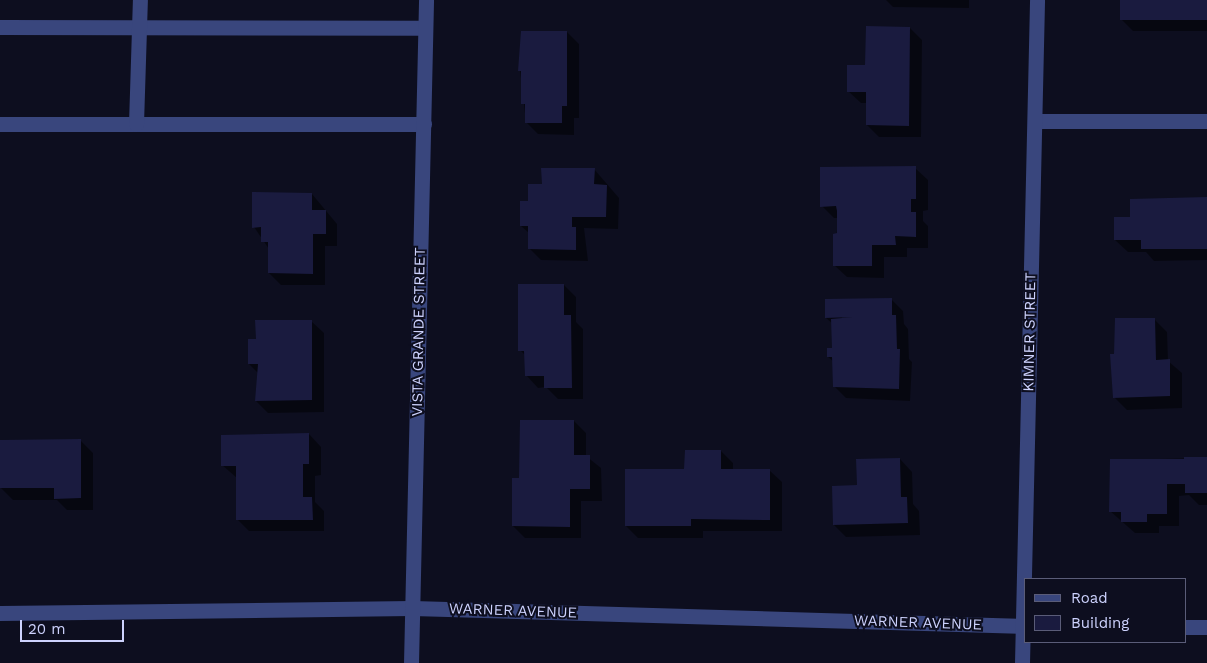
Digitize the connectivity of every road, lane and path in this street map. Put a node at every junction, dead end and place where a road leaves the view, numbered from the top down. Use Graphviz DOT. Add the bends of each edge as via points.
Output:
graph roads {
  1 [pos="140,0"];
  2 [pos="426,0"];
  3 [pos="1036,0"];
  4 [pos="0,27"];
  5 [pos="139,27"];
  6 [pos="426,28"];
  7 [pos="1036,121"];
  8 [pos="1207,122"];
  9 [pos="0,124"];
  10 [pos="136,124"];
  11 [pos="424,124"];
  12 [pos="1025,578"];
  13 [pos="412,608"];
  14 [pos="0,613"];
  15 [pos="1024,626"];
  16 [pos="1187,626"];
  17 [pos="1207,627"];
  18 [pos="412,663"];
  19 [pos="1022,663"];
  1 -- 5 [label="street"];
  2 -- 6 [label="street, VISTA GRANDE STREET"];
  3 -- 7 [label="street, KIMNER STREET"];
  4 -- 5 [label="street"];
  5 -- 6 [label="street"];
  5 -- 10 [label="street"];
  6 -- 11 [label="street, VISTA GRANDE STREET"];
  7 -- 8 [label="street"];
  7 -- 12 [label="street, KIMNER STREET"];
  9 -- 10 [label="street"];
  10 -- 11 [label="street"];
  11 -- 13 [label="street, VISTA GRANDE STREET"];
  13 -- 14 [label="street, WARNER AVENUE"];
  13 -- 15 [label="street, WARNER AVENUE"];
  13 -- 18 [label="street, VISTA GRANDE STREET"];
  15 -- 19 [label="street, KIMNER STREET"];
  16 -- 17 [label="street"];
}
